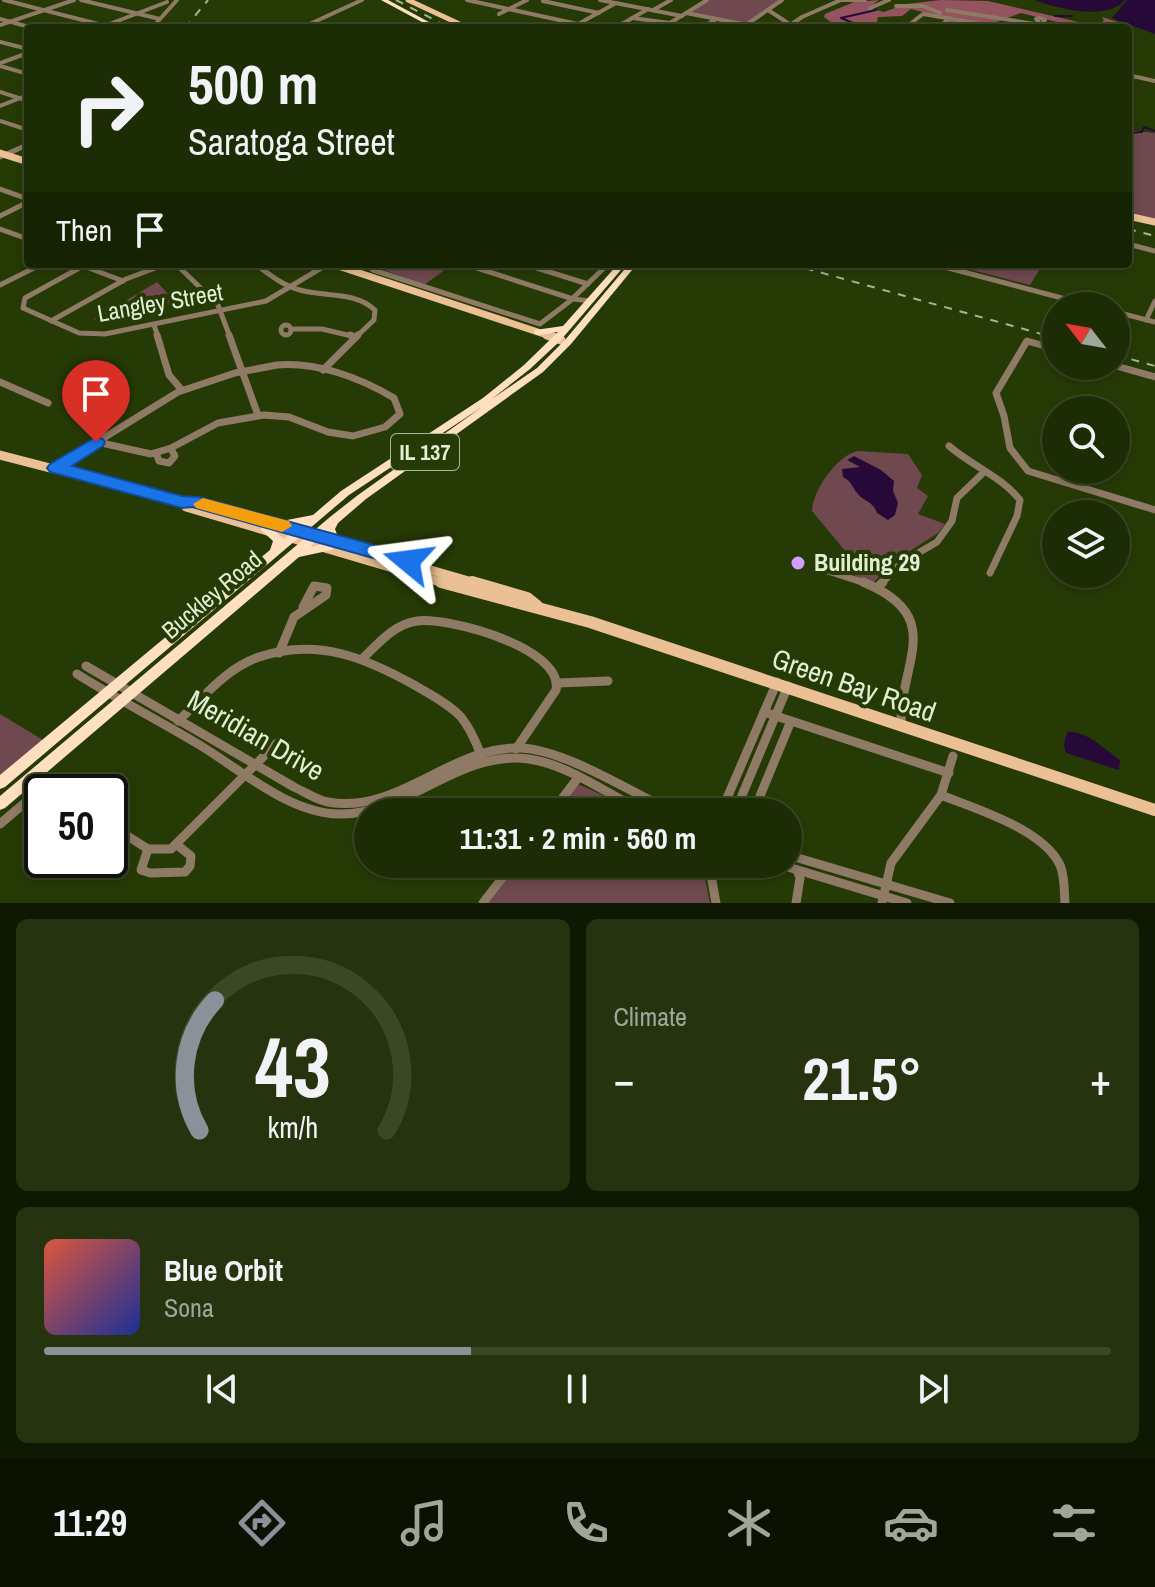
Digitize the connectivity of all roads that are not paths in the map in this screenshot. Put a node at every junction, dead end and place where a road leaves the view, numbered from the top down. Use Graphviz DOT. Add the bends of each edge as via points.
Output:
graph roads {
  1 [pos="4,0"];
  2 [pos="65,0"];
  3 [pos="74,0"];
  4 [pos="81,0"];
  5 [pos="158,0"];
  6 [pos="362,0"];
  7 [pos="378,0"];
  8 [pos="384,0"];
  9 [pos="408,0"];
  10 [pos="467,0"];
  11 [pos="527,0"];
  12 [pos="600,0"];
  13 [pos="671,0"];
  14 [pos="707,0"];
  15 [pos="782,0"];
  16 [pos="840,0"];
  17 [pos="865,0"];
  18 [pos="882,0"];
  19 [pos="889,0"];
  20 [pos="176,1"];
  21 [pos="543,1"];
  22 [pos="167,2"];
  23 [pos="619,2"];
  24 [pos="896,6"];
  25 [pos="509,9"];
  26 [pos="42,10"];
  27 [pos="650,10"];
  28 [pos="767,10"];
  29 [pos="947,10"];
  30 [pos="599,13"];
  31 [pos="137,14"];
  32 [pos="499,14"];
  33 [pos="684,14"];
  34 [pos="632,18"];
  35 [pos="949,18"];
  36 [pos="160,19"];
  37 [pos="716,19"];
  38 [pos="3,22"];
  39 [pos="988,22"];
  40 [pos="580,23"];
  41 [pos="623,23"];
  42 [pos="670,23"];
  43 [pos="1018,23"];
  44 [pos="100,24"];
  45 [pos="107,24"];
  46 [pos="156,24"];
  47 [pos="310,24"];
  48 [pos="420,24"];
  49 [pos="429,24"];
  50 [pos="460,24"];
  51 [pos="583,24"];
  52 [pos="627,24"];
  53 [pos="708,24"];
  54 [pos="735,24"];
  55 [pos="750,24"];
  56 [pos="788,24"];
  57 [pos="794,24"];
  58 [pos="909,24"];
  59 [pos="943,24"];
  60 [pos="993,24"];
  61 [pos="1025,24"];
  62 [pos="24,26"];
  63 [pos="0,42"];
  64 [pos="24,50"];
  65 [pos="24,53"];
  66 [pos="0,64"];
  67 [pos="24,73"];
  68 [pos="1132,76"];
  69 [pos="1138,78"];
  70 [pos="1155,81"];
  71 [pos="1132,82"];
  72 [pos="0,92"];
  73 [pos="20,98"];
  74 [pos="24,98"];
  75 [pos="0,106"];
  76 [pos="0,121"];
  77 [pos="24,129"];
  78 [pos="24,147"];
  79 [pos="2,155"];
  80 [pos="24,161"];
  81 [pos="0,189"];
  82 [pos="24,198"];
  83 [pos="24,202"];
  84 [pos="0,216"];
  85 [pos="1132,217"];
  86 [pos="1155,222"];
  87 [pos="0,229"];
  88 [pos="24,238"];
  89 [pos="1132,245"];
  90 [pos="1155,251"];
  91 [pos="34,268"];
  92 [pos="76,268"];
  93 [pos="89,268"];
  94 [pos="156,268"];
  95 [pos="180,268"];
  96 [pos="261,268"];
  97 [pos="323,268"];
  98 [pos="342,268"];
  99 [pos="371,268"];
  100 [pos="477,268"];
  101 [pos="537,268"];
  102 [pos="604,268"];
  103 [pos="619,268"];
  104 [pos="629,268"];
  105 [pos="948,268"];
  106 [pos="0,274"];
  107 [pos="13,279"];
  108 [pos="123,281"];
  109 [pos="588,284"];
  110 [pos="0,285"];
  111 [pos="291,287"];
  112 [pos="1042,293"];
  113 [pos="573,299"];
  114 [pos="1155,301"];
  115 [pos="588,304"];
  116 [pos="220,310"];
  117 [pos="1130,316"];
  118 [pos="1146,320"];
  119 [pos="51,321"];
  120 [pos="1155,322"];
  121 [pos="154,325"];
  122 [pos="566,328"];
  123 [pos="294,329"];
  124 [pos="538,332"];
  125 [pos="356,337"];
  126 [pos="562,341"];
  127 [pos="1042,345"];
  128 [pos="547,349"];
  129 [pos="323,370"];
  130 [pos="1130,370"];
  131 [pos="243,373"];
  132 [pos="1155,377"];
  133 [pos="0,382"];
  134 [pos="181,389"];
  135 [pos="508,389"];
  136 [pos="48,403"];
  137 [pos="258,415"];
  138 [pos="96,442"];
  139 [pos="949,446"];
  140 [pos="171,449"];
  141 [pos="156,453"];
  142 [pos="0,455"];
  143 [pos="57,468"];
  144 [pos="984,472"];
  145 [pos="1155,510"];
  146 [pos="318,516"];
  147 [pos="334,520"];
  148 [pos="270,526"];
  149 [pos="296,534"];
  150 [pos="312,538"];
  151 [pos="331,544"];
  152 [pos="292,555"];
  153 [pos="269,557"];
  154 [pos="828,571"];
  155 [pos="990,573"];
  156 [pos="877,588"];
  157 [pos="303,607"];
  158 [pos="279,653"];
  159 [pos="362,659"];
  160 [pos="86,666"];
  161 [pos="77,674"];
  162 [pos="608,681"];
  163 [pos="119,683"];
  164 [pos="558,683"];
  165 [pos="782,684"];
  166 [pos="133,691"];
  167 [pos="107,693"];
  168 [pos="121,701"];
  169 [pos="899,706"];
  170 [pos="764,712"];
  171 [pos="775,716"];
  172 [pos="179,720"];
  173 [pos="883,720"];
  174 [pos="791,721"];
  175 [pos="901,726"];
  176 [pos="170,728"];
  177 [pos="277,743"];
  178 [pos="515,752"];
  179 [pos="953,756"];
  180 [pos="482,757"];
  181 [pos="256,764"];
  182 [pos="247,773"];
  183 [pos="949,773"];
  184 [pos="580,776"];
  185 [pos="0,783"];
  186 [pos="941,795"];
  187 [pos="760,796"];
  188 [pos="563,798"];
  189 [pos="620,798"];
  190 [pos="637,798"];
  191 [pos="727,798"];
  192 [pos="741,798"];
  193 [pos="0,804"];
  194 [pos="24,804"];
  195 [pos="1155,810"];
  196 [pos="0,824"];
  197 [pos="128,836"];
  198 [pos="176,844"];
  199 [pos="148,849"];
  200 [pos="802,861"];
  201 [pos="802,872"];
  202 [pos="502,878"];
  203 [pos="710,878"];
  204 [pos="798,878"];
  205 [pos="883,894"];
  206 [pos="483,903"];
  207 [pos="716,903"];
  208 [pos="796,903"];
  209 [pos="907,903"];
  210 [pos="950,903"];
  211 [pos="1065,903"];
  1 -- 26 [label="street"];
  2 -- 26 [label="street"];
  3 -- 26 [label="street"];
  4 -- 31 [label="street"];
  5 -- 22 [label="street"];
  6 -- 47 [label="street"];
  7 -- 48 [label="highway"];
  8 -- 49 [label="highway"];
  9 -- 50 [label="main road"];
  10 -- 25 [label="street"];
  11 -- 25 [label="street"];
  12 -- 23 [label="street"];
  13 -- 27 [label="street"];
  14 -- 33 [label="street"];
  15 -- 28 [label="street"];
  16 -- 17 [label="street"];
  16 -- 57 [label="street"];
  18 -- 19 [label="street" via="873,9"];
  20 -- 22 [label="street"];
  20 -- 36 [label="street"];
  21 -- 30 [label="street"];
  22 -- 31 [label="street"];
  23 -- 27 [label="street"];
  23 -- 30 [label="street"];
  24 -- 39 [label="street" via="923,6"];
  25 -- 32 [label="street"];
  25 -- 40 [label="street"];
  26 -- 38 [label="street"];
  26 -- 44 [label="street"];
  27 -- 33 [label="street"];
  27 -- 34 [label="street"];
  28 -- 55 [label="street"];
  28 -- 56 [label="street"];
  29 -- 39 [label="street"];
  30 -- 40 [label="street"];
  31 -- 36 [label="street"];
  31 -- 45 [label="street"];
  33 -- 37 [label="street"];
  33 -- 42 [label="street"];
  34 -- 41 [label="street"];
  34 -- 42 [label="street"];
  35 -- 39 [label="street"];
  35 -- 58 [label="street" via="923,14"];
  35 -- 59 [label="street"];
  36 -- 46 [label="street"];
  37 -- 53 [label="street"];
  37 -- 54 [label="street"];
  38 -- 62 [label="street"];
  39 -- 43 [label="street"];
  39 -- 60 [label="street"];
  40 -- 51 [label="street"];
  41 -- 52 [label="street"];
  43 -- 61 [label="street"];
  63 -- 64 [label="street"];
  65 -- 66 [label="street"];
  66 -- 67 [label="street"];
  68 -- 69 [label="street"];
  69 -- 70 [label="street"];
  69 -- 71 [label="street"];
  72 -- 73 [label="street"];
  73 -- 74 [label="street"];
  73 -- 75 [label="street"];
  76 -- 77 [label="street"];
  78 -- 79 [label="street"];
  79 -- 80 [label="main road"];
  81 -- 82 [label="street"];
  83 -- 84 [label="street"];
  85 -- 86 [label="main road"];
  87 -- 88 [label="street"];
  89 -- 90 [label="street"];
  91 -- 107 [label="street"];
  92 -- 119 [label="street, Langley Street" via="22,303 26,311"];
  93 -- 108 [label="street"];
  94 -- 108 [label="street"];
  95 -- 116 [label="street"];
  96 -- 111 [label="street"];
  97 -- 111 [label="street, Langley Street"];
  98 -- 124 [label="main road"];
  99 -- 113 [label="street" via="529,322 545,323"];
  100 -- 113 [label="street"];
  101 -- 109 [label="street"];
  102 -- 109 [label="street"];
  103 -- 115 [label="highway, Buckley Road / IL 137"];
  104 -- 126 [label="highway, Buckley Road / IL 137"];
  105 -- 112 [label="street"];
  106 -- 107 [label="street"];
  107 -- 110 [label="street"];
  108 -- 119 [label="street"];
  109 -- 113 [label="street"];
  111 -- 116 [label="street, Langley Street" via="266,301"];
  111 -- 125 [label="street" via="372,306 374,320"];
  113 -- 115 [label="street"];
  114 -- 118 [label="street"];
  115 -- 122 [label="highway, Buckley Road / IL 137"];
  116 -- 121 [label="street, Langley Street"];
  116 -- 131 [label="street"];
  117 -- 118 [label="street"];
  118 -- 120 [label="street"];
  119 -- 121 [label="street, Langley Street" via="92,335"];
  121 -- 134 [label="street" via="169,375"];
  122 -- 124 [label="highway"];
  122 -- 126 [label="highway, Buckley Road / IL 137"];
  123 -- 125 [label="street"];
  124 -- 126 [label="main road"];
  124 -- 128 [label="highway"];
  125 -- 129 [label="street"];
  126 -- 128 [label="highway, Buckley Road / IL 137"];
  126 -- 135 [label="highway, Buckley Road / IL 137"];
  127 -- 145 [label="street" via="1027,341 996,393 1014,459 1028,471"];
  128 -- 135 [label="highway, Buckley Road / IL 137"];
  129 -- 131 [label="street" via="283,364"];
  129 -- 137 [label="street" via="384,392 394,398 401,415 358,437 342,437 286,416"];
  130 -- 132 [label="street"];
  131 -- 134 [label="street"];
  131 -- 137 [label="street"];
  133 -- 136 [label="street"];
  134 -- 138 [label="street"];
  135 -- 146 [label="highway, Buckley Road / IL 137" via="380,467"];
  135 -- 147 [label="highway, Buckley Road / IL 137"];
  137 -- 140 [label="street" via="212,425"];
  138 -- 141 [label="street"];
  138 -- 143 [label="street"];
  139 -- 144 [label="street"];
  140 -- 141 [label="street"];
  140 -- 141 [label="street" via="175,456 169,463 159,461"];
  142 -- 143 [label="main road, Green Bay Road"];
  143 -- 148 [label="main road, Green Bay Road"];
  144 -- 155 [label="street" via="1007,484 1020,503"];
  144 -- 156 [label="street" via="957,498 952,521 937,542 901,563"];
  146 -- 148 [label="highway"];
  146 -- 149 [label="highway, Buckley Road / IL 137"];
  147 -- 150 [label="highway, Buckley Road / IL 137"];
  147 -- 151 [label="highway"];
  148 -- 149 [label="main road, Green Bay Road"];
  148 -- 153 [label="highway" via="279,540"];
  149 -- 150 [label="main road, Green Bay Road"];
  149 -- 153 [label="highway, Buckley Road / IL 137"];
  150 -- 151 [label="main road, Green Bay Road"];
  150 -- 152 [label="highway, Buckley Road / IL 137"];
  151 -- 152 [label="highway"];
  151 -- 165 [label="main road, Green Bay Road"];
  152 -- 166 [label="highway, Buckley Road / IL 137"];
  153 -- 163 [label="highway, Buckley Road / IL 137"];
  154 -- 156 [label="street"];
  156 -- 169 [label="street" via="904,608 914,631"];
  157 -- 158 [label="street" via="288,623"];
  158 -- 159 [label="street" via="341,652"];
  158 -- 172 [label="street" via="240,666"];
  159 -- 164 [label="street" via="391,631 426,620 532,651 548,663"];
  159 -- 180 [label="street" via="447,703 471,731"];
  160 -- 163 [label="street, Meridian Drive"];
  161 -- 167 [label="street, Meridian Drive"];
  162 -- 164 [label="street"];
  163 -- 166 [label="street, Meridian Drive"];
  163 -- 167 [label="highway, Buckley Road / IL 137"];
  164 -- 178 [label="street"];
  165 -- 170 [label="street"];
  165 -- 171 [label="street"];
  165 -- 173 [label="main road, Green Bay Road"];
  166 -- 168 [label="highway, Buckley Road / IL 137"];
  166 -- 172 [label="street, Meridian Drive"];
  167 -- 168 [label="street, Meridian Drive"];
  167 -- 185 [label="highway, Buckley Road / IL 137"];
  168 -- 176 [label="street, Meridian Drive"];
  168 -- 193 [label="highway, Buckley Road / IL 137"];
  169 -- 173 [label="street"];
  169 -- 175 [label="street"];
  170 -- 171 [label="street"];
  170 -- 191 [label="street"];
  171 -- 174 [label="street"];
  171 -- 192 [label="street"];
  172 -- 176 [label="street"];
  172 -- 181 [label="street, Meridian Drive"];
  173 -- 175 [label="main road, Green Bay Road"];
  174 -- 183 [label="street"];
  174 -- 187 [label="street"];
  175 -- 195 [label="main road, Green Bay Road"];
  176 -- 182 [label="street, Meridian Drive"];
  177 -- 181 [label="street"];
  178 -- 180 [label="street, Meridian Drive"];
  178 -- 184 [label="street, Meridian Drive"];
  179 -- 183 [label="street"];
  180 -- 181 [label="street, Meridian Drive" via="373,799 340,803 313,796"];
  180 -- 182 [label="street, Meridian Drive" via="373,809 339,814 305,805"];
  181 -- 182 [label="street"];
  182 -- 198 [label="street"];
  183 -- 186 [label="street"];
  184 -- 188 [label="street"];
  184 -- 189 [label="street, Meridian Drive"];
  184 -- 190 [label="street, Meridian Drive"];
  186 -- 205 [label="street" via="896,855"];
  186 -- 211 [label="street" via="1043,844 1059,863"];
  194 -- 196 [label="street"];
  197 -- 199 [label="street"];
  198 -- 199 [label="street" via="163,851"];
  198 -- 199 [label="street" via="191,856 185,872 141,870"];
  200 -- 205 [label="street"];
  201 -- 205 [label="street"];
  202 -- 206 [label="street"];
  203 -- 207 [label="street"];
  204 -- 208 [label="street"];
  205 -- 209 [label="street"];
  205 -- 210 [label="street"];
}
